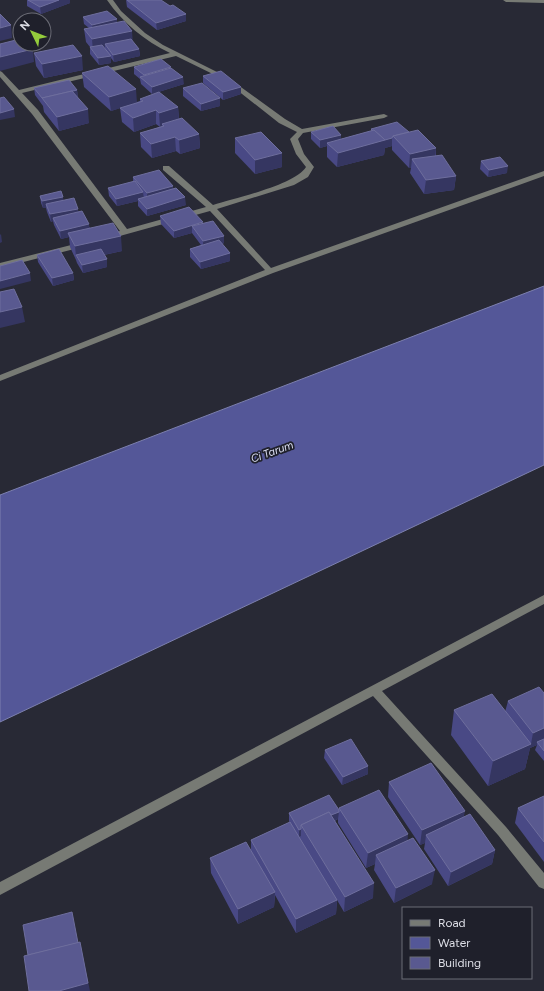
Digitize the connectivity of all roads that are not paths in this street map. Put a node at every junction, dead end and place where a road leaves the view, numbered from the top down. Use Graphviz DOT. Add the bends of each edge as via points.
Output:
graph roads {
  1 [pos="110,0"];
  2 [pos="506,0"];
  3 [pos="544,1"];
  4 [pos="176,54"];
  5 [pos="0,73"];
  6 [pos="17,92"];
  7 [pos="384,116"];
  8 [pos="300,131"];
  9 [pos="166,168"];
  10 [pos="544,173"];
  11 [pos="212,208"];
  12 [pos="125,232"];
  13 [pos="0,266"];
  14 [pos="270,271"];
  15 [pos="0,378"];
  16 [pos="544,599"];
  17 [pos="375,690"];
  18 [pos="544,883"];
  19 [pos="0,889"];
  1 -- 4 [label="street" via="143,34"];
  2 -- 3 [label="street"];
  4 -- 6 [label="street"];
  4 -- 8 [label="street" via="225,78 282,121"];
  5 -- 6 [label="street"];
  6 -- 12 [label="street" via="71,158"];
  7 -- 8 [label="street"];
  8 -- 11 [label="street" via="294,139 300,154 310,167 305,175 291,183"];
  9 -- 11 [label="street"];
  10 -- 14 [label="street"];
  11 -- 12 [label="street"];
  11 -- 14 [label="street"];
  12 -- 13 [label="street"];
  14 -- 15 [label="street"];
  16 -- 17 [label="street"];
  17 -- 18 [label="street" via="502,831"];
  17 -- 19 [label="street"];
}
